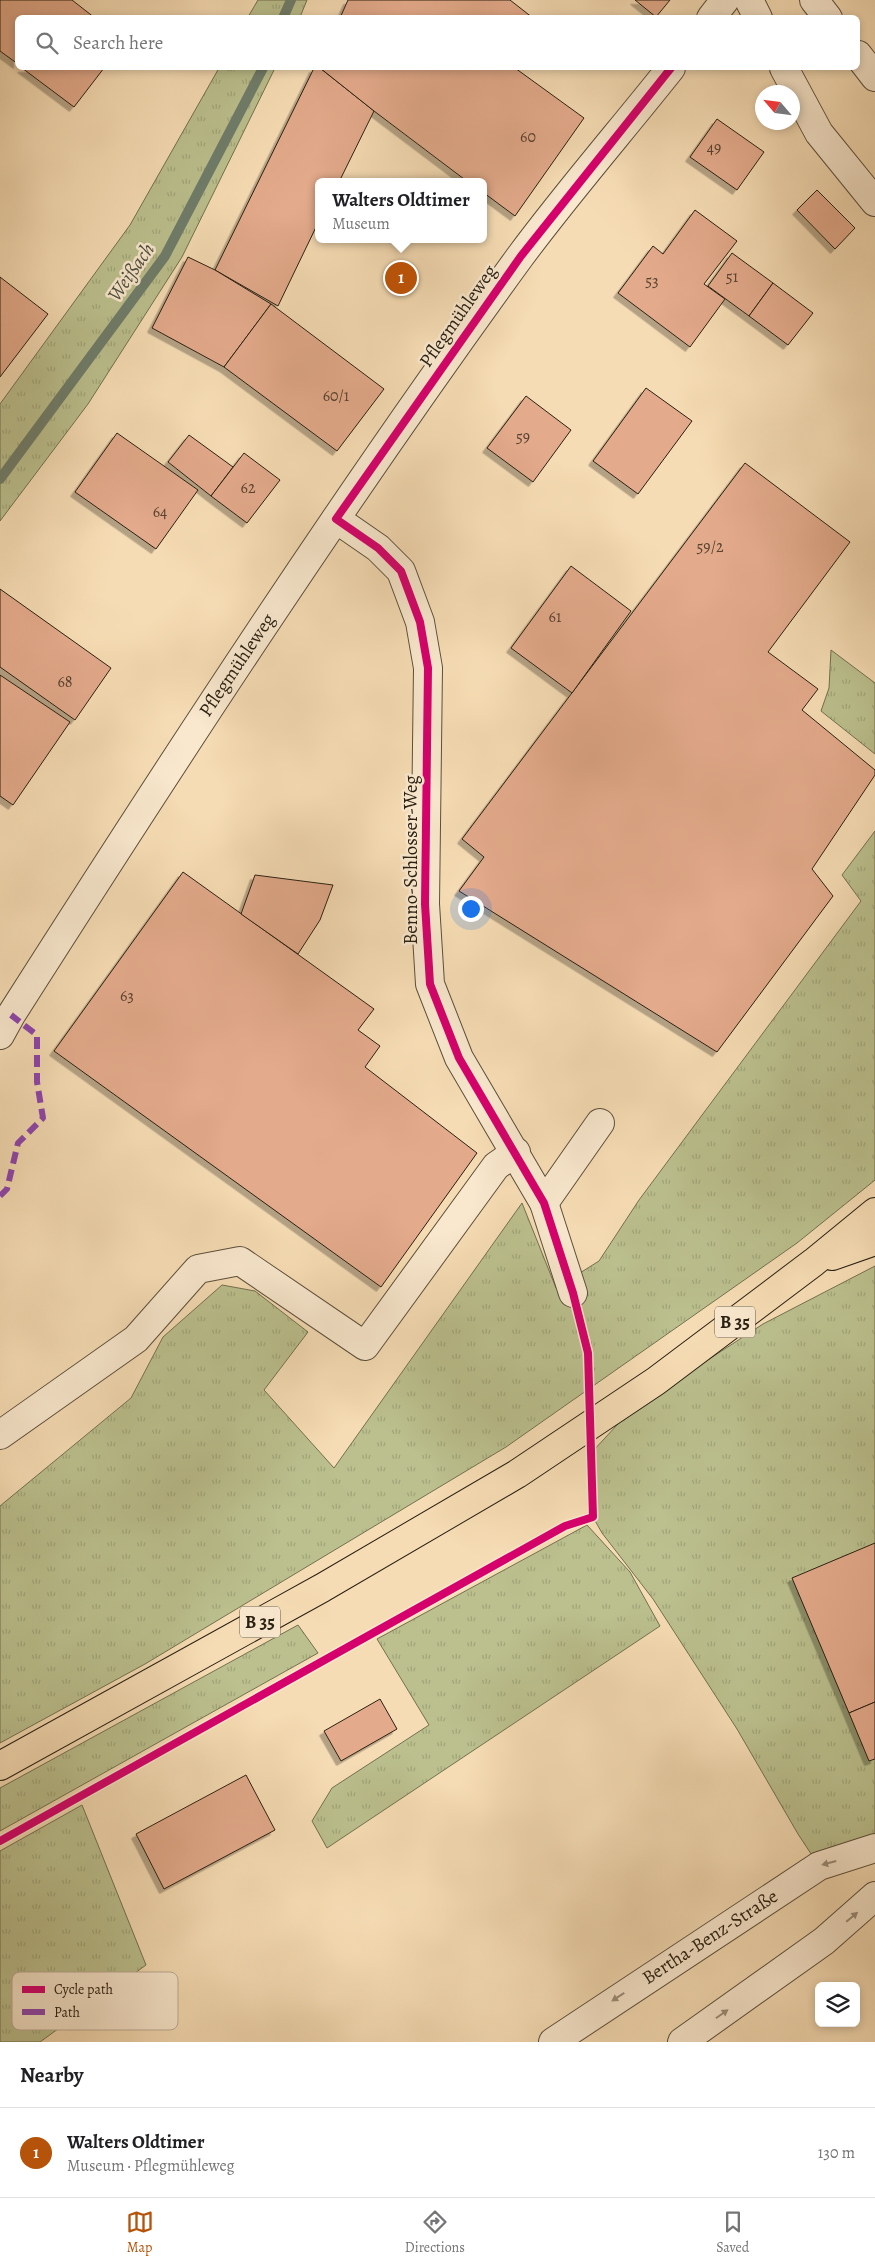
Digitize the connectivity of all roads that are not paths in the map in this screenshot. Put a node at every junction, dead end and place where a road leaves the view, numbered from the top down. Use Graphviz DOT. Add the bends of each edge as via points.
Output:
graph roads {
  1 [pos="725,0"];
  2 [pos="749,0"];
  3 [pos="814,0"];
  4 [pos="713,15"];
  5 [pos="756,15"];
  6 [pos="826,15"];
  7 [pos="860,58"];
  8 [pos="669,70"];
  9 [pos="785,70"];
  10 [pos="875,77"];
  11 [pos="875,202"];
  12 [pos="336,519"];
  13 [pos="0,1035"];
  14 [pos="600,1123"];
  15 [pos="516,1152"];
  16 [pos="544,1203"];
  17 [pos="875,1212"];
  18 [pos="875,1241"];
  19 [pos="814,1262"];
  20 [pos="573,1293"];
  21 [pos="0,1435"];
  22 [pos="0,1766"];
  23 [pos="875,1848"];
  24 [pos="875,1896"];
  25 [pos="553,2042"];
  26 [pos="682,2042"];
  1 -- 4 [label="street"];
  2 -- 5 [label="street"];
  3 -- 6 [label="street"];
  7 -- 10 [label="street"];
  8 -- 12 [label="street, Pflegmühleweg" via="521,256"];
  9 -- 11 [label="street" via="819,134"];
  12 -- 13 [label="street, Pflegmühleweg" via="165,772"];
  12 -- 15 [label="street, Benno-Schlosser-Weg" via="378,548 401,571 420,622 428,668 425,904 430,984 459,1058"];
  14 -- 16 [label="street"];
  15 -- 16 [label="street, Benno-Schlosser-Weg"];
  15 -- 21 [label="street" via="496,1166 364,1346 240,1262 198,1269 136,1339"];
  16 -- 20 [label="street, Benno-Schlosser-Weg"];
  17 -- 19 [label="main road, B 35"];
  18 -- 19 [label="main road"];
  19 -- 22 [label="main road, B 35" via="656,1381 517,1474 322,1588"];
  23 -- 25 [label="street, Bertha-Benz-Straße, one-way" via="819,1866"];
  26 -- 24 [label="street, one-way" via="824,1941"];
}
